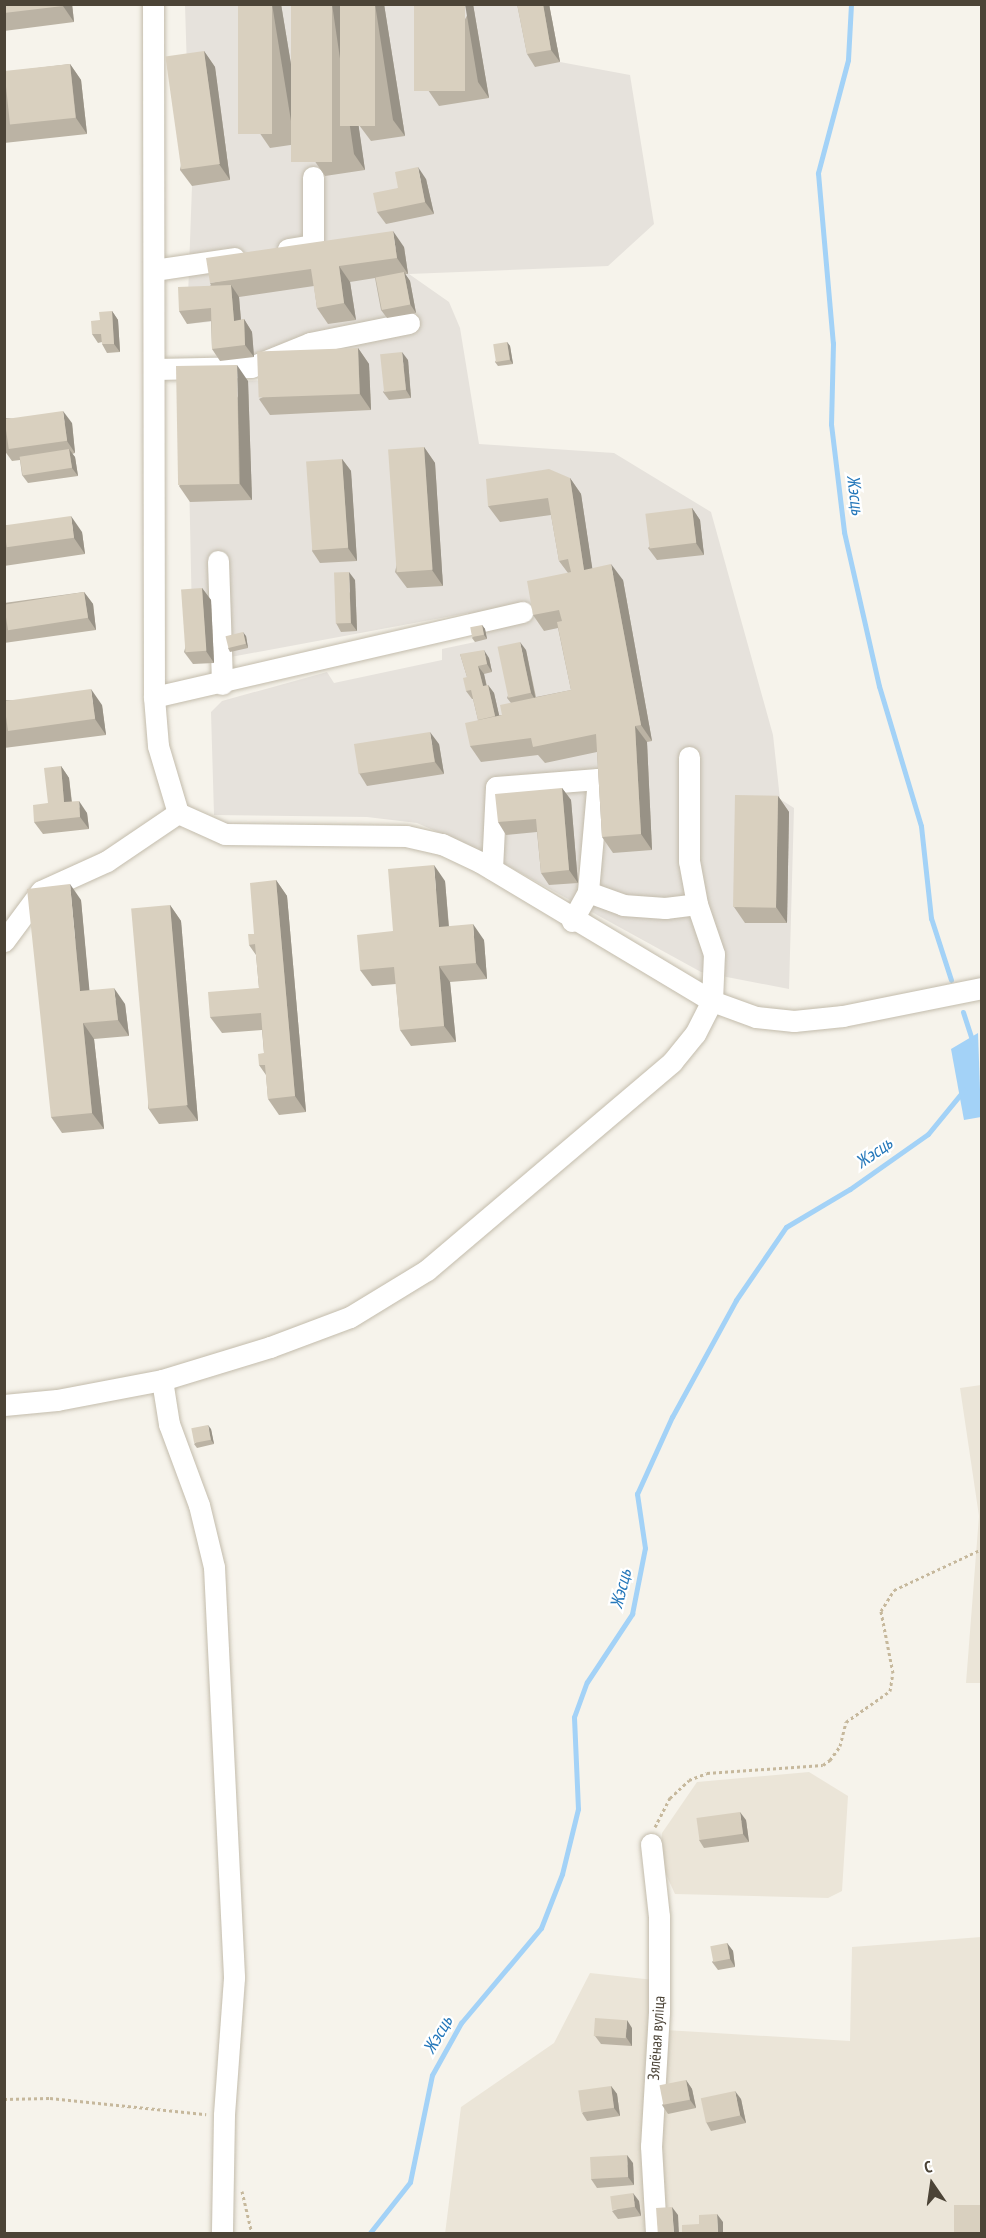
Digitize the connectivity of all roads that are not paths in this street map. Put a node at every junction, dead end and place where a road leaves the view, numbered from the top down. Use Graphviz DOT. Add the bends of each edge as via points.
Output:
graph roads {
  1 [pos="153,4"];
  2 [pos="313,177"];
  3 [pos="154,270"];
  4 [pos="409,323"];
  5 [pos="156,369"];
  6 [pos="218,561"];
  7 [pos="522,612"];
  8 [pos="222,684"];
  9 [pos="154,697"];
  10 [pos="689,757"];
  11 [pos="178,813"];
  12 [pos="492,869"];
  13 [pos="588,892"];
  14 [pos="697,904"];
  15 [pos="572,921"];
  16 [pos="4,940"];
  17 [pos="981,988"];
  18 [pos="712,1001"];
  19 [pos="162,1380"];
  20 [pos="4,1405"];
  21 [pos="651,1844"];
  22 [pos="222,2234"];
  23 [pos="656,2234"];
  1 -- 3 [label="street"];
  2 -- 3 [label="street" via="313,245"];
  3 -- 5 [label="street"];
  4 -- 5 [label="street" via="310,343 251,367"];
  5 -- 9 [label="street"];
  6 -- 8 [label="street"];
  7 -- 8 [label="street"];
  8 -- 9 [label="street"];
  9 -- 11 [label="street" via="158,746"];
  10 -- 14 [label="street" via="689,861"];
  11 -- 12 [label="street" via="225,834 406,836 442,844"];
  11 -- 16 [label="street" via="107,861 41,891"];
  12 -- 13 [label="street" via="496,787 598,779"];
  12 -- 15 [label="street"];
  13 -- 14 [label="street" via="623,905 665,908"];
  13 -- 15 [label="street"];
  14 -- 18 [label="street" via="714,954"];
  15 -- 18 [label="street"];
  17 -- 18 [label="street" via="843,1016 794,1021 756,1017"];
  18 -- 19 [label="street" via="695,1034 672,1062 427,1270 351,1317"];
  19 -- 20 [label="street" via="57,1400"];
  19 -- 22 [label="street" via="169,1424 199,1505 214,1567 234,1978 224,2115"];
  21 -- 23 [label="street, Зялёная вуліца" via="659,1926 659,2012 651,2146"];
}
